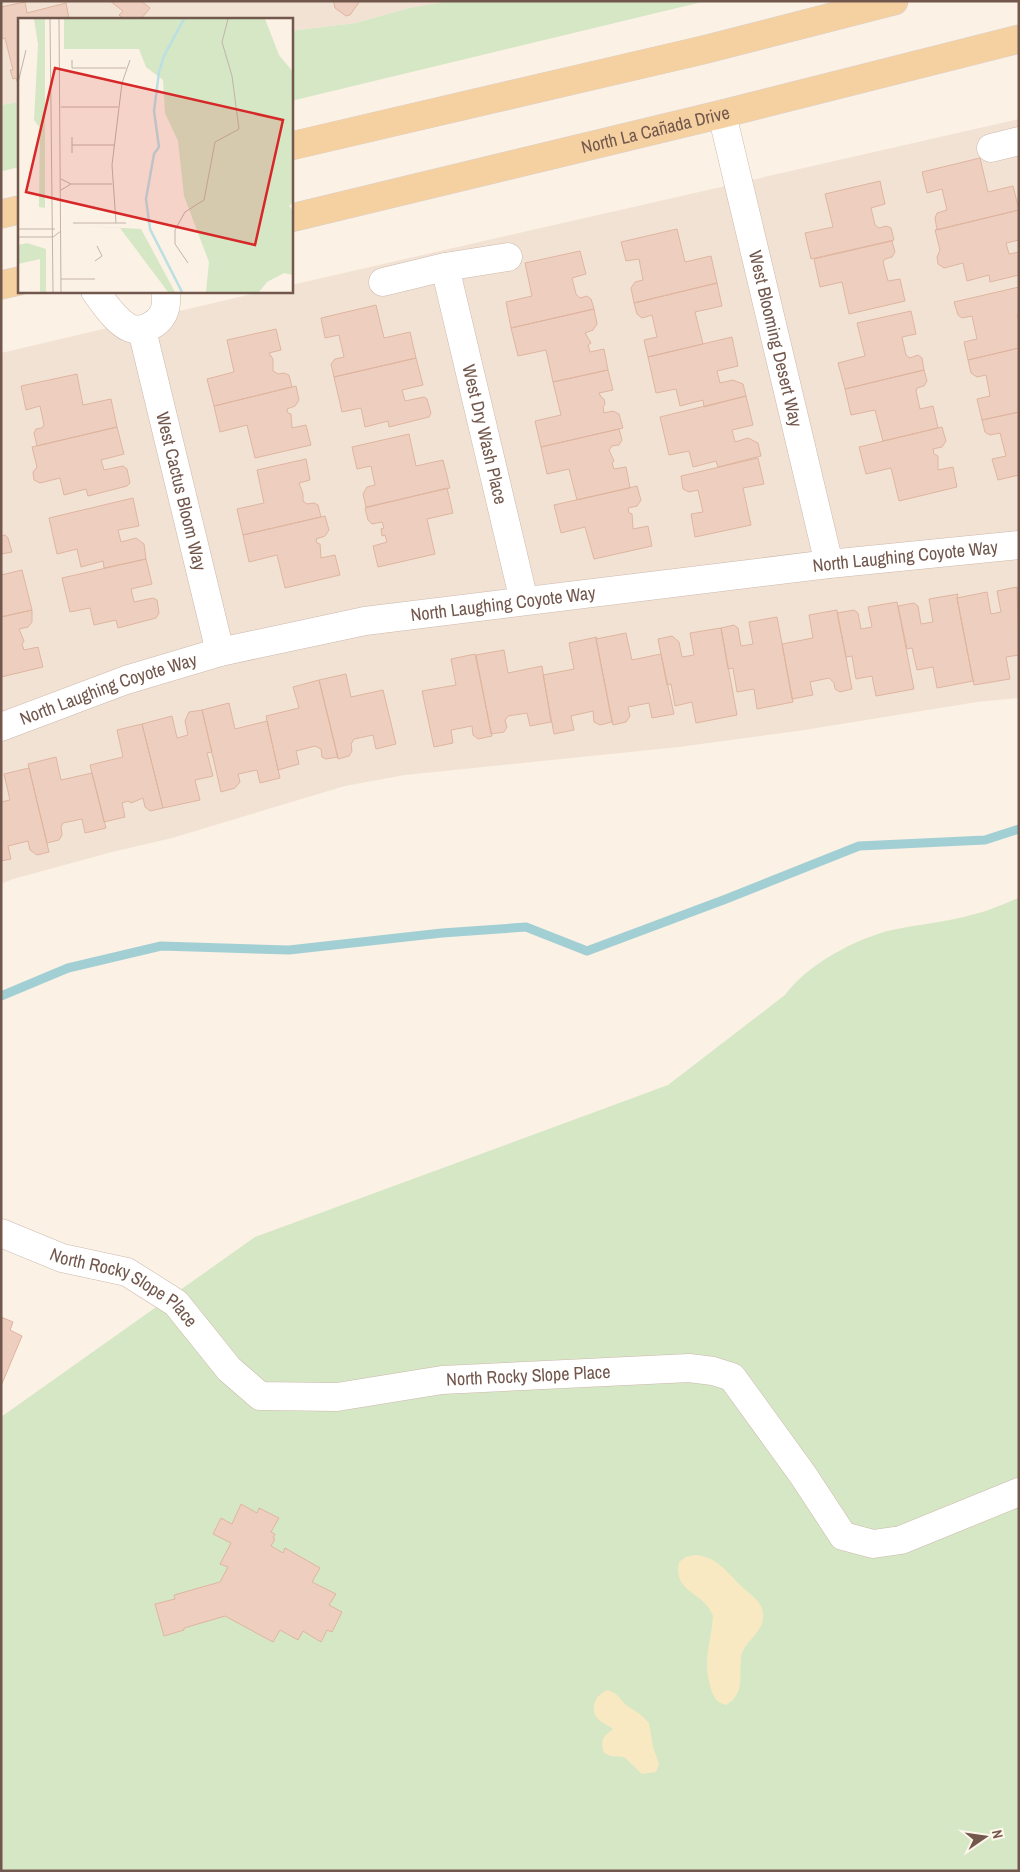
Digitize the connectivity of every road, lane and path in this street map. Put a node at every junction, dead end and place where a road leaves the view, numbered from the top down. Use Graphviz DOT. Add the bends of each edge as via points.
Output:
graph roads {
  1 [pos="894,1"];
  2 [pos="1019,39"];
  3 [pos="722,114"];
  4 [pos="1019,141"];
  5 [pos="292,146"];
  6 [pos="991,148"];
  7 [pos="18,210"];
  8 [pos="1,214"];
  9 [pos="292,218"];
  10 [pos="508,257"];
  11 [pos="444,268"];
  12 [pos="18,281"];
  13 [pos="383,282"];
  14 [pos="1,285"];
  15 [pos="96,292"];
  16 [pos="166,292"];
  17 [pos="142,330"];
  18 [pos="1019,545"];
  19 [pos="829,564"];
  20 [pos="524,601"];
  21 [pos="220,652"];
  22 [pos="1,727"];
  23 [pos="1,1233"];
  24 [pos="1019,1492"];
  1 -- 5 [label="main road" via="703,50"];
  2 -- 3 [label="main road, North La Cañada Drive"];
  3 -- 9 [label="main road, North La Cañada Drive"];
  3 -- 19 [label="street, West Blooming Desert Way"];
  4 -- 6 [label="street"];
  7 -- 8 [label="main road"];
  10 -- 11 [label="street"];
  11 -- 13 [label="street"];
  11 -- 20 [label="street, West Dry Wash Place"];
  12 -- 14 [label="main road"];
  15 -- 17 [label="street" via="122,323 131,329"];
  16 -- 17 [label="street" via="163,315"];
  17 -- 21 [label="street, West Cactus Bloom Way"];
  18 -- 19 [label="street, North Laughing Coyote Way"];
  19 -- 20 [label="street, North Laughing Coyote Way"];
  20 -- 21 [label="street, North Laughing Coyote Way" via="364,621"];
  21 -- 22 [label="street, North Laughing Coyote Way" via="126,680"];
  23 -- 24 [label="street, North Rocky Slope Place" via="62,1258 128,1272 176,1303 229,1369 260,1396 337,1397 442,1380 689,1368 713,1371 732,1377 844,1536 873,1544 901,1540"];
}
